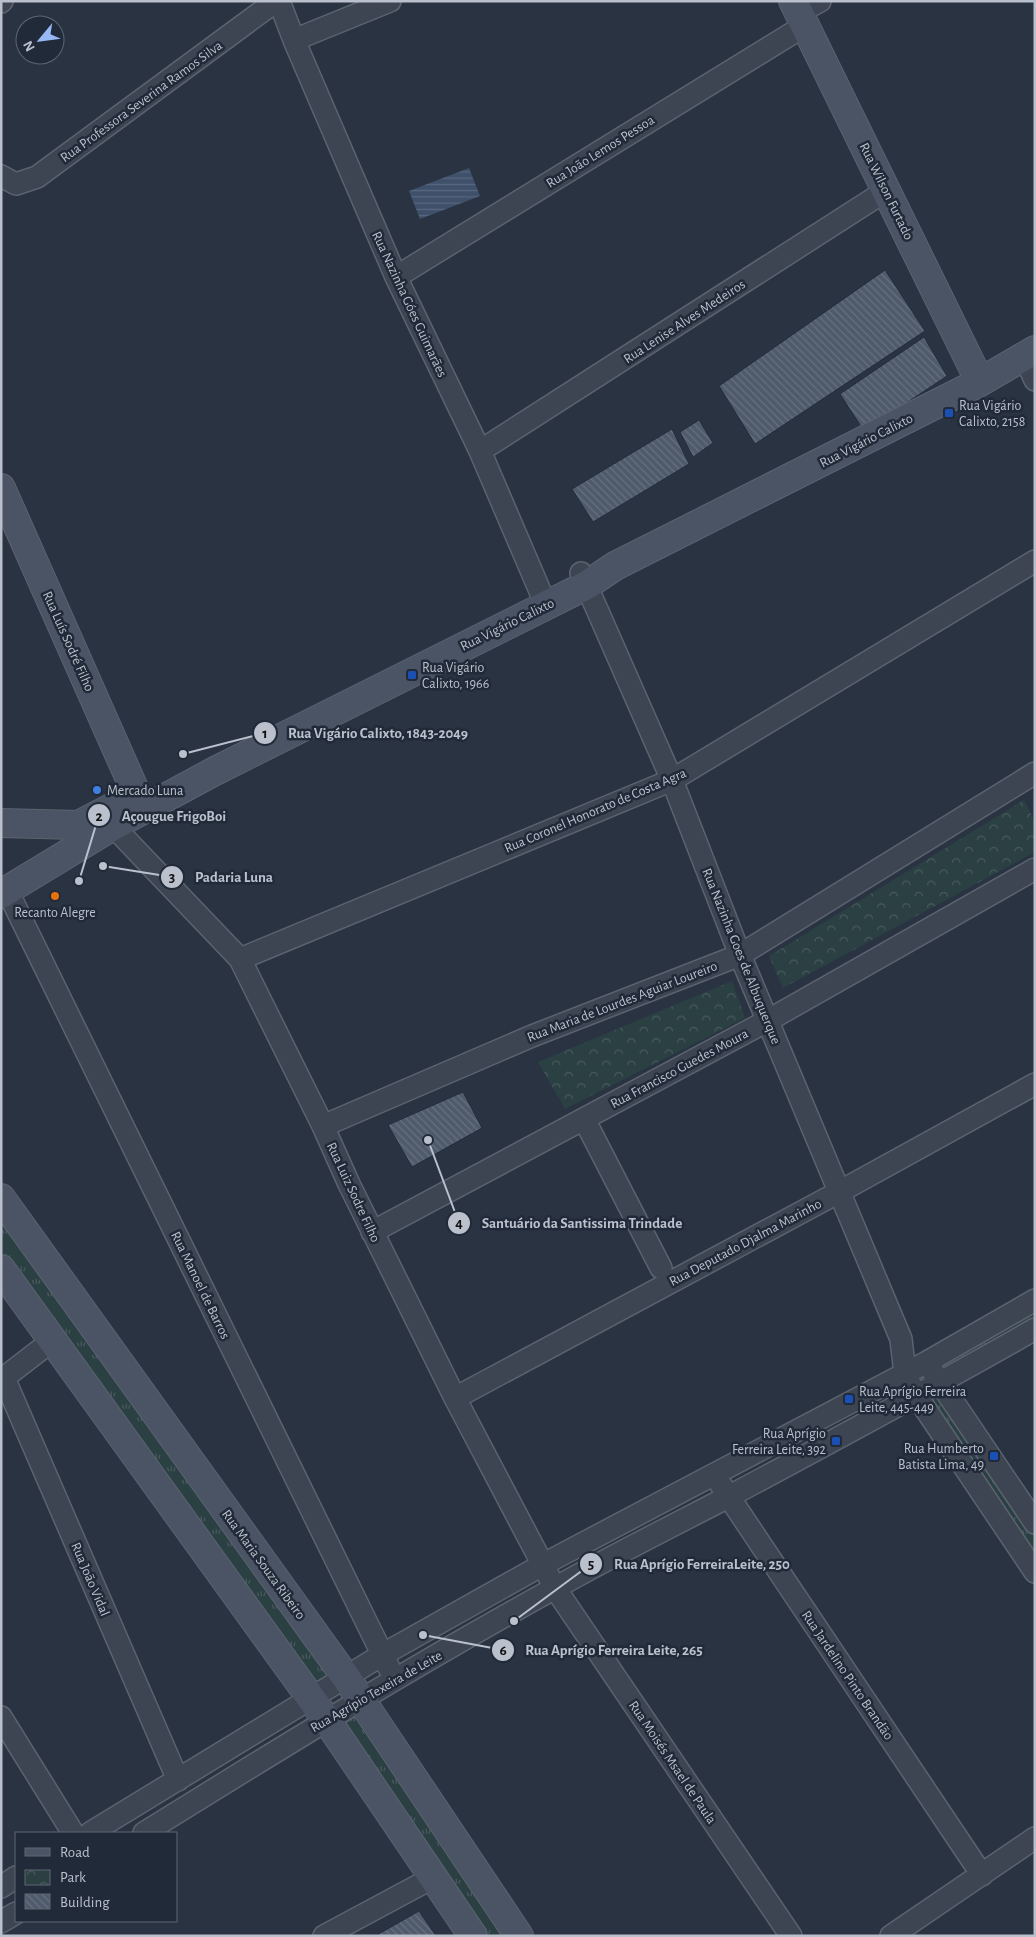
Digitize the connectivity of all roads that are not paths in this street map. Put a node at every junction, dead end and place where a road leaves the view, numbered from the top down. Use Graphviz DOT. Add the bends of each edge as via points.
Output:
graph roads {
  1 [pos="278,1"];
  2 [pos="390,1"];
  3 [pos="804,10"];
  4 [pos="294,40"];
  5 [pos="1,176"];
  6 [pos="887,190"];
  7 [pos="396,277"];
  8 [pos="1031,362"];
  9 [pos="980,382"];
  10 [pos="480,451"];
  11 [pos="1,488"];
  12 [pos="1035,561"];
  13 [pos="584,579"];
  14 [pos="542,598"];
  15 [pos="1033,778"];
  16 [pos="672,780"];
  17 [pos="137,795"];
  18 [pos="1,824"];
  19 [pos="114,826"];
  20 [pos="1035,869"];
  21 [pos="4,892"];
  22 [pos="740,955"];
  23 [pos="240,959"];
  24 [pos="767,1021"];
  25 [pos="1035,1084"];
  26 [pos="584,1119"];
  27 [pos="323,1126"];
  28 [pos="839,1192"];
  29 [pos="1,1198"];
  30 [pos="372,1232"];
  31 [pos="661,1268"];
  32 [pos="1,1269"];
  33 [pos="1035,1300"];
  34 [pos="1035,1329"];
  35 [pos="901,1339"];
  36 [pos="53,1340"];
  37 [pos="927,1362"];
  38 [pos="905,1374"];
  39 [pos="2,1379"];
  40 [pos="940,1383"];
  41 [pos="916,1395"];
  42 [pos="455,1398"];
  43 [pos="715,1474"];
  44 [pos="728,1497"];
  45 [pos="1035,1523"];
  46 [pos="544,1564"];
  47 [pos="1035,1572"];
  48 [pos="555,1588"];
  49 [pos="382,1655"];
  50 [pos="345,1676"];
  51 [pos="395,1679"];
  52 [pos="362,1701"];
  53 [pos="319,1709"];
  54 [pos="1,1717"];
  55 [pos="178,1780"];
  56 [pos="72,1832"];
  57 [pos="92,1832"];
  58 [pos="145,1832"];
  59 [pos="1035,1838"];
  60 [pos="982,1875"];
  61 [pos="434,1877"];
  62 [pos="15,1879"];
  63 [pos="1,1886"];
  64 [pos="15,1914"];
  65 [pos="1,1922"];
  66 [pos="324,1936"];
  67 [pos="473,1936"];
  68 [pos="519,1936"];
  69 [pos="791,1936"];
  70 [pos="891,1936"];
  1 -- 4 [label="street, Rua Nazinha Góes Guimarães"];
  1 -- 5 [label="street, Rua Professora Severina Ramos Silva" via="37,177 16,184"];
  2 -- 4 [label="street"];
  3 -- 6 [label="street, Rua Wilson Furtado"];
  3 -- 7 [label="street, Rua João Lemos Pessoa"];
  4 -- 7 [label="street, Rua Nazinha Góes Guimarães"];
  6 -- 9 [label="street, Rua Wilson Furtado"];
  6 -- 10 [label="street, Rua Lenise Alves Medeiros"];
  7 -- 10 [label="street, Rua Nazinha Góes Guimarães"];
  8 -- 9 [label="street, Rua Vigário Calixto"];
  9 -- 13 [label="street, Rua Vigário Calixto"];
  10 -- 14 [label="street, Rua Nazinha Góes Guimarães"];
  11 -- 17 [label="street, Rua Luís Sodré Filho"];
  12 -- 16 [label="street, Rua Coronel Honorato de Costa Agra"];
  13 -- 14 [label="street, Rua Vigário Calixto"];
  13 -- 16 [label="street, Rua Nazinha Goes de Albuquerque"];
  14 -- 17 [label="street, Rua Vigário Calixto" via="320,696"];
  14 -- 19 [label="street, Rua Vigário Calixto"];
  15 -- 22 [label="street, Rua Maria de Lourdes Aguiar Loureiro"];
  16 -- 22 [label="street, Rua Nazinha Goes de Albuquerque"];
  16 -- 23 [label="street, Rua Coronel Honorato de Costa Agra"];
  17 -- 18 [label="street, Rua Vigário Calixto" via="78,825"];
  19 -- 21 [label="street, Rua Vigário Calixto"];
  19 -- 23 [label="street, Rua Luiz Sodre Filho"];
  20 -- 24 [label="street, Rua Francisco Guedes Moura"];
  21 -- 49 [label="street, Rua Manoel de Barros"];
  22 -- 24 [label="street, Rua Nazinha Goes de Albuquerque"];
  22 -- 27 [label="street, Rua Maria de Lourdes Aguiar Loureiro" via="532,1036"];
  23 -- 27 [label="street, Rua Luiz Sodre Filho"];
  24 -- 26 [label="street, Rua Francisco Guedes Moura"];
  24 -- 28 [label="street, Rua Nazinha Goes de Albuquerque"];
  25 -- 28 [label="street, Rua Deputado Djalma Marinho"];
  26 -- 30 [label="street, Rua Francisco Guedes Moura"];
  26 -- 31 [label="street"];
  27 -- 30 [label="street, Rua Luiz Sodre Filho"];
  28 -- 35 [label="street, Rua Nazinha Goes de Albuquerque"];
  28 -- 42 [label="street, Rua Deputado Djalma Marinho"];
  29 -- 50 [label="street, Rua Maria Souza Ribeiro"];
  30 -- 42 [label="street, Rua Luiz Sodre Filho"];
  32 -- 36 [label="street"];
  33 -- 37 [label="street, Rua Agrípio Texeira de Leite"];
  34 -- 40 [label="street, Rua Agrípio Texeira de Leite"];
  35 -- 37 [label="street, Rua Nazinha Goes de Albuquerque"];
  35 -- 38 [label="street, Rua Nazinha Goes de Albuquerque"];
  36 -- 39 [label="street"];
  36 -- 53 [label="street"];
  37 -- 38 [label="street, Rua Agrípio Texeira de Leite"];
  37 -- 40 [label="street, Rua Nazinha Goes de Albuquerque"];
  38 -- 41 [label="street"];
  38 -- 43 [label="street, Rua Agrípio Texeira de Leite"];
  39 -- 55 [label="street, Rua João Vidal"];
  40 -- 41 [label="street, Rua Agrípio Texeira de Leite"];
  40 -- 45 [label="street, Rua Nazinha Goes de Albuquerque"];
  41 -- 44 [label="street, Rua Agrípio Texeira de Leite"];
  41 -- 47 [label="street"];
  42 -- 46 [label="street, Rua Luiz Sodre Filho"];
  43 -- 44 [label="street, Rua Jardelino Pinto Brandão"];
  43 -- 46 [label="street, Rua Agrípio Texeira de Leite"];
  44 -- 48 [label="street, Rua Agrípio Texeira de Leite"];
  44 -- 60 [label="street, Rua Jardelino Pinto Brandão"];
  46 -- 48 [label="street, Rua Luiz Sodre Filho"];
  46 -- 49 [label="street, Rua Agrípio Texeira de Leite"];
  48 -- 51 [label="street, Rua Agrípio Texeira de Leite"];
  48 -- 69 [label="street, Rua Moisés Msael de Paula"];
  49 -- 50 [label="street, Rua Agrípio Texeira de Leite"];
  49 -- 51 [label="street, Rua Manoel de Barros"];
  50 -- 52 [label="street, Rua Maria Souza Ribeiro"];
  50 -- 53 [label="street, Rua Agrípio Texeira de Leite"];
  51 -- 52 [label="street, Rua Agrípio Texeira de Leite"];
  52 -- 53 [label="street, Rua Agrípio Texeira de Leite"];
  52 -- 68 [label="street, Rua Maria Souza Ribeiro"];
  53 -- 55 [label="street, Rua Agrípio Texeira de Leite" via="242,1741"];
  53 -- 58 [label="street, Rua Agrípio Texeira de Leite"];
  53 -- 61 [label="street"];
  54 -- 56 [label="street"];
  55 -- 57 [label="street, Rua Agrípio Texeira de Leite"];
  59 -- 60 [label="street"];
  60 -- 70 [label="street"];
  61 -- 66 [label="street"];
  61 -- 67 [label="street"];
  62 -- 63 [label="street"];
  64 -- 65 [label="street"];
}
